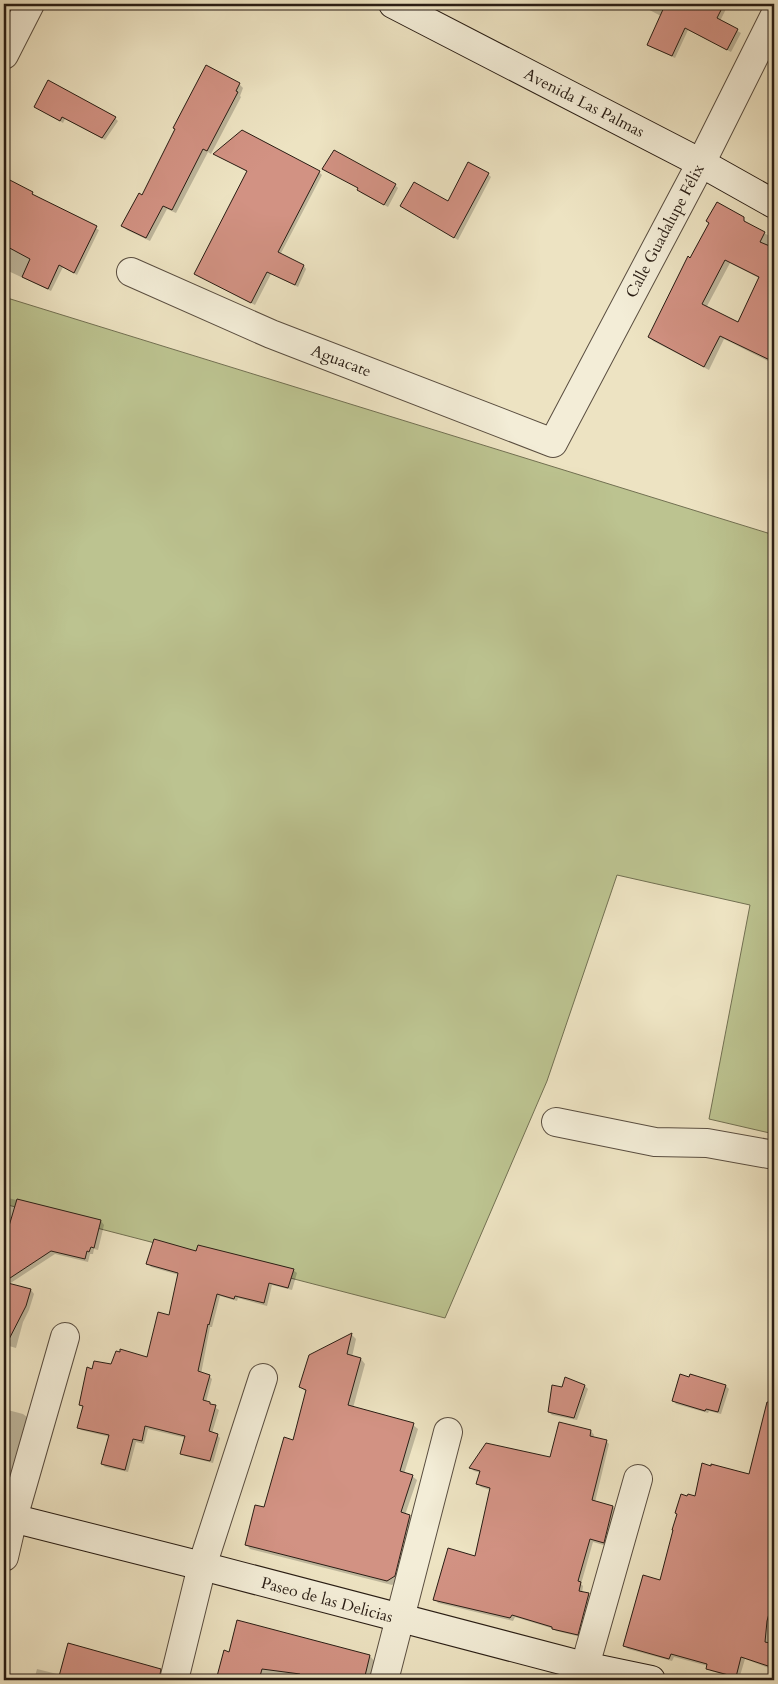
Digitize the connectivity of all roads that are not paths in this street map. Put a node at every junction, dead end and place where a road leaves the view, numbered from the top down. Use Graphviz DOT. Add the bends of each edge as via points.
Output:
graph roads {
  1 [pos="30,4"];
  2 [pos="393,4"];
  3 [pos="774,18"];
  4 [pos="4,55"];
  5 [pos="701,162"];
  6 [pos="774,204"];
  7 [pos="131,272"];
  8 [pos="553,443"];
  9 [pos="556,1122"];
  10 [pos="774,1155"];
  11 [pos="65,1337"];
  12 [pos="263,1378"];
  13 [pos="448,1432"];
  14 [pos="638,1478"];
  15 [pos="8,1517"];
  16 [pos="4,1557"];
  17 [pos="202,1566"];
  18 [pos="399,1619"];
  19 [pos="582,1673"];
  20 [pos="174,1680"];
  21 [pos="384,1680"];
  22 [pos="651,1680"];
  1 -- 4 [label="street"];
  2 -- 5 [label="street, Avenida Las Palmas"];
  3 -- 5 [label="street, Calle Guadalupe Félix"];
  5 -- 6 [label="street, Avenida Las Palmas"];
  5 -- 8 [label="street, Calle Guadalupe Félix"];
  7 -- 8 [label="street, Aguacate" via="271,334"];
  9 -- 10 [label="street" via="655,1142 707,1143"];
  11 -- 15 [label="street"];
  12 -- 17 [label="street"];
  13 -- 18 [label="street"];
  14 -- 19 [label="street"];
  15 -- 16 [label="street"];
  15 -- 17 [label="street, Paseo de las Delicias"];
  17 -- 18 [label="street, Paseo de las Delicias"];
  17 -- 20 [label="street"];
  18 -- 19 [label="street, Paseo de las Delicias"];
  18 -- 21 [label="street"];
  19 -- 22 [label="street, Paseo de las Delicias"];
}
